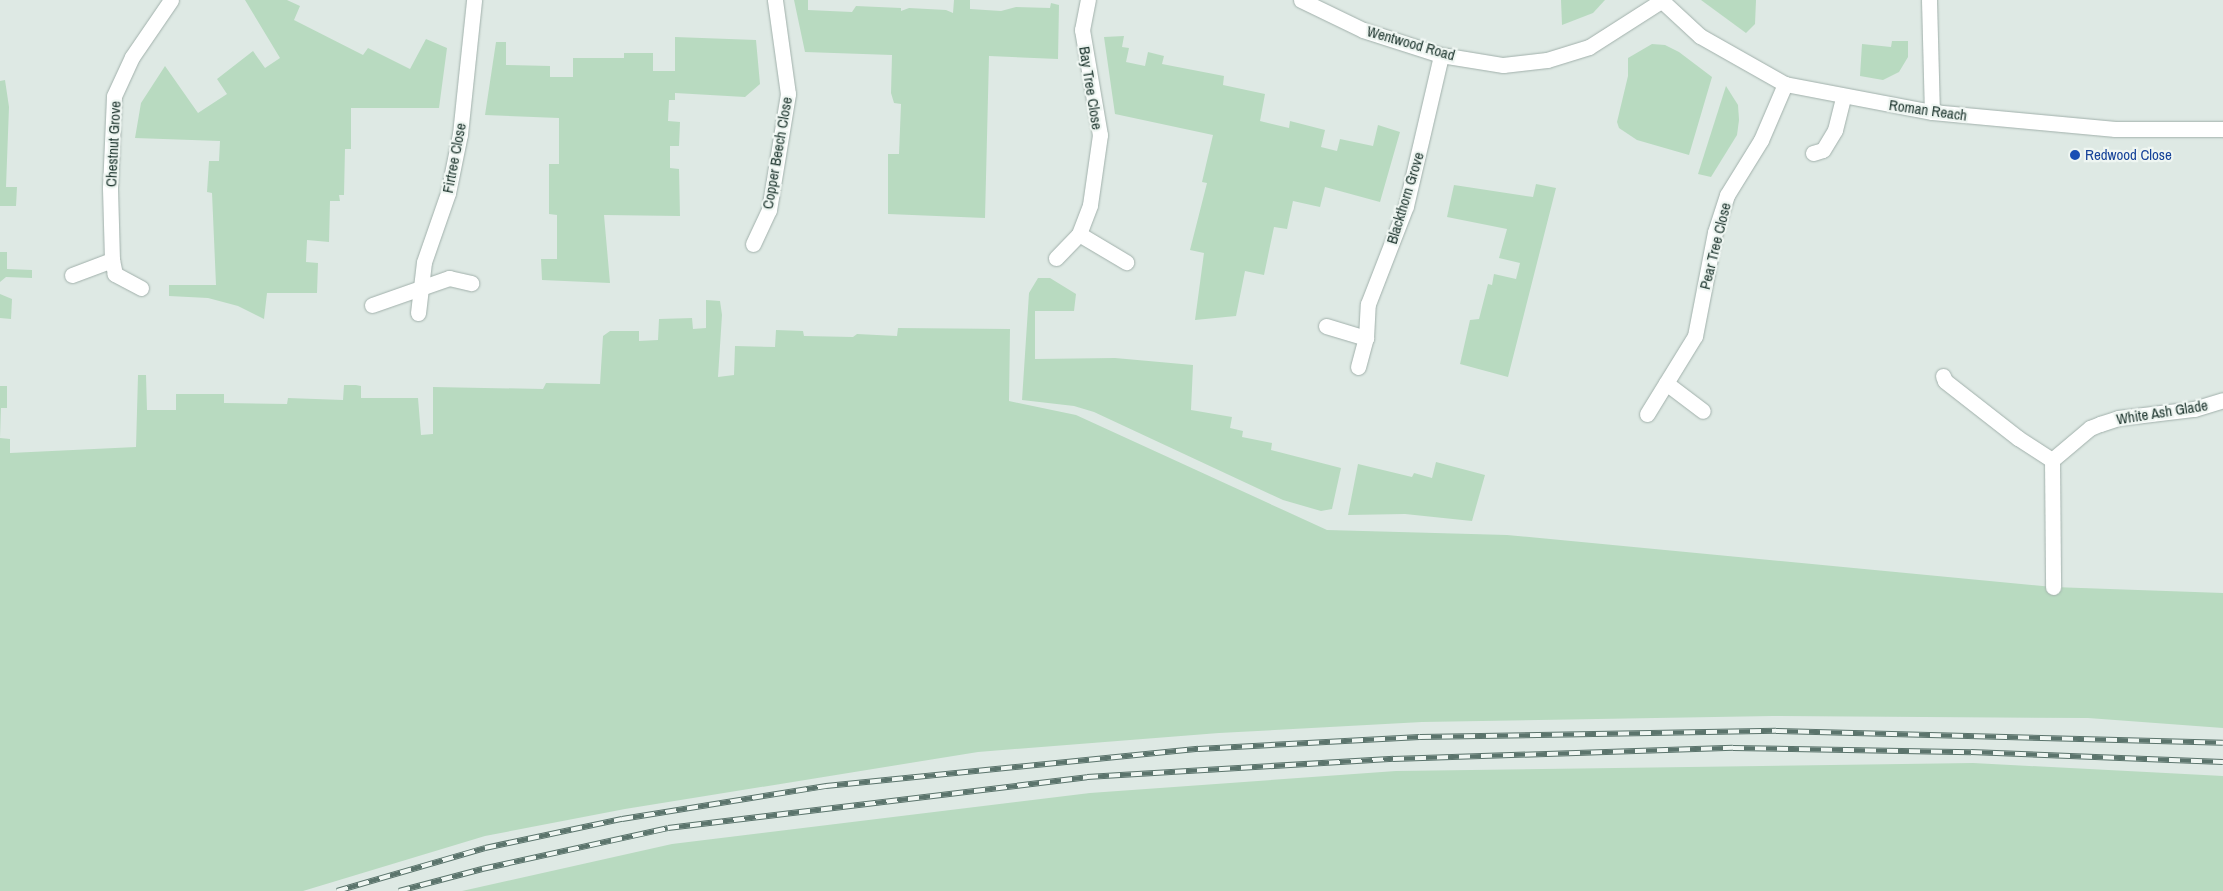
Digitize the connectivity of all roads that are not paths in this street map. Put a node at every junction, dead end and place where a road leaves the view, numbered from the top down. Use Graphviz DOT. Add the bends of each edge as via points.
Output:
graph roads {
  1 [pos="172,0"];
  2 [pos="474,0"];
  3 [pos="775,0"];
  4 [pos="1088,0"];
  5 [pos="1302,0"];
  6 [pos="1661,0"];
  7 [pos="1929,0"];
  8 [pos="1441,55"];
  9 [pos="1785,84"];
  10 [pos="1843,97"];
  11 [pos="1932,112"];
  12 [pos="2223,129"];
  13 [pos="1813,153"];
  14 [pos="1079,234"];
  15 [pos="753,244"];
  16 [pos="1056,258"];
  17 [pos="112,260"];
  18 [pos="1126,262"];
  19 [pos="72,275"];
  20 [pos="471,283"];
  21 [pos="141,288"];
  22 [pos="420,290"];
  23 [pos="372,305"];
  24 [pos="418,313"];
  25 [pos="1326,326"];
  26 [pos="1366,338"];
  27 [pos="1358,368"];
  28 [pos="1944,378"];
  29 [pos="1666,384"];
  30 [pos="2223,400"];
  31 [pos="1703,411"];
  32 [pos="1646,414"];
  33 [pos="2052,460"];
  34 [pos="2053,587"];
  1 -- 17 [label="street, Chestnut Grove" via="132,57 114,96 110,188"];
  2 -- 22 [label="street, Firtree Close" via="460,134 448,194 424,262"];
  3 -- 15 [label="street, Copper Beech Close" via="788,94 769,210"];
  4 -- 14 [label="street, Bay Tree Close" via="1082,30 1100,135 1090,204"];
  5 -- 8 [label="street, Wentwood Road" via="1363,30"];
  6 -- 8 [label="street, Wentwood Road" via="1608,36 1561,57 1503,65"];
  6 -- 9 [label="street, Roman Reach" via="1700,36"];
  7 -- 11 [label="street"];
  8 -- 26 [label="street, Blackthorn Grove" via="1406,206 1368,304"];
  9 -- 10 [label="street, Roman Reach"];
  9 -- 29 [label="street, Pear Tree Close" via="1761,140 1727,194 1715,232 1695,336"];
  10 -- 11 [label="street, Roman Reach"];
  10 -- 13 [label="street" via="1834,130 1824,150"];
  11 -- 12 [label="street, Roman Reach" via="2115,129"];
  14 -- 16 [label="street, Bay Tree Close"];
  14 -- 18 [label="street"];
  17 -- 19 [label="street"];
  17 -- 21 [label="street" via="115,274"];
  20 -- 22 [label="street" via="450,278"];
  22 -- 23 [label="street"];
  22 -- 24 [label="street, Firtree Close"];
  25 -- 26 [label="street"];
  26 -- 27 [label="street, Blackthorn Grove"];
  28 -- 33 [label="street"];
  29 -- 31 [label="street"];
  29 -- 32 [label="street, Pear Tree Close"];
  30 -- 33 [label="street, White Ash Glade" via="2194,409 2118,418 2100,424 2090,428"];
  33 -- 34 [label="street"];
}
